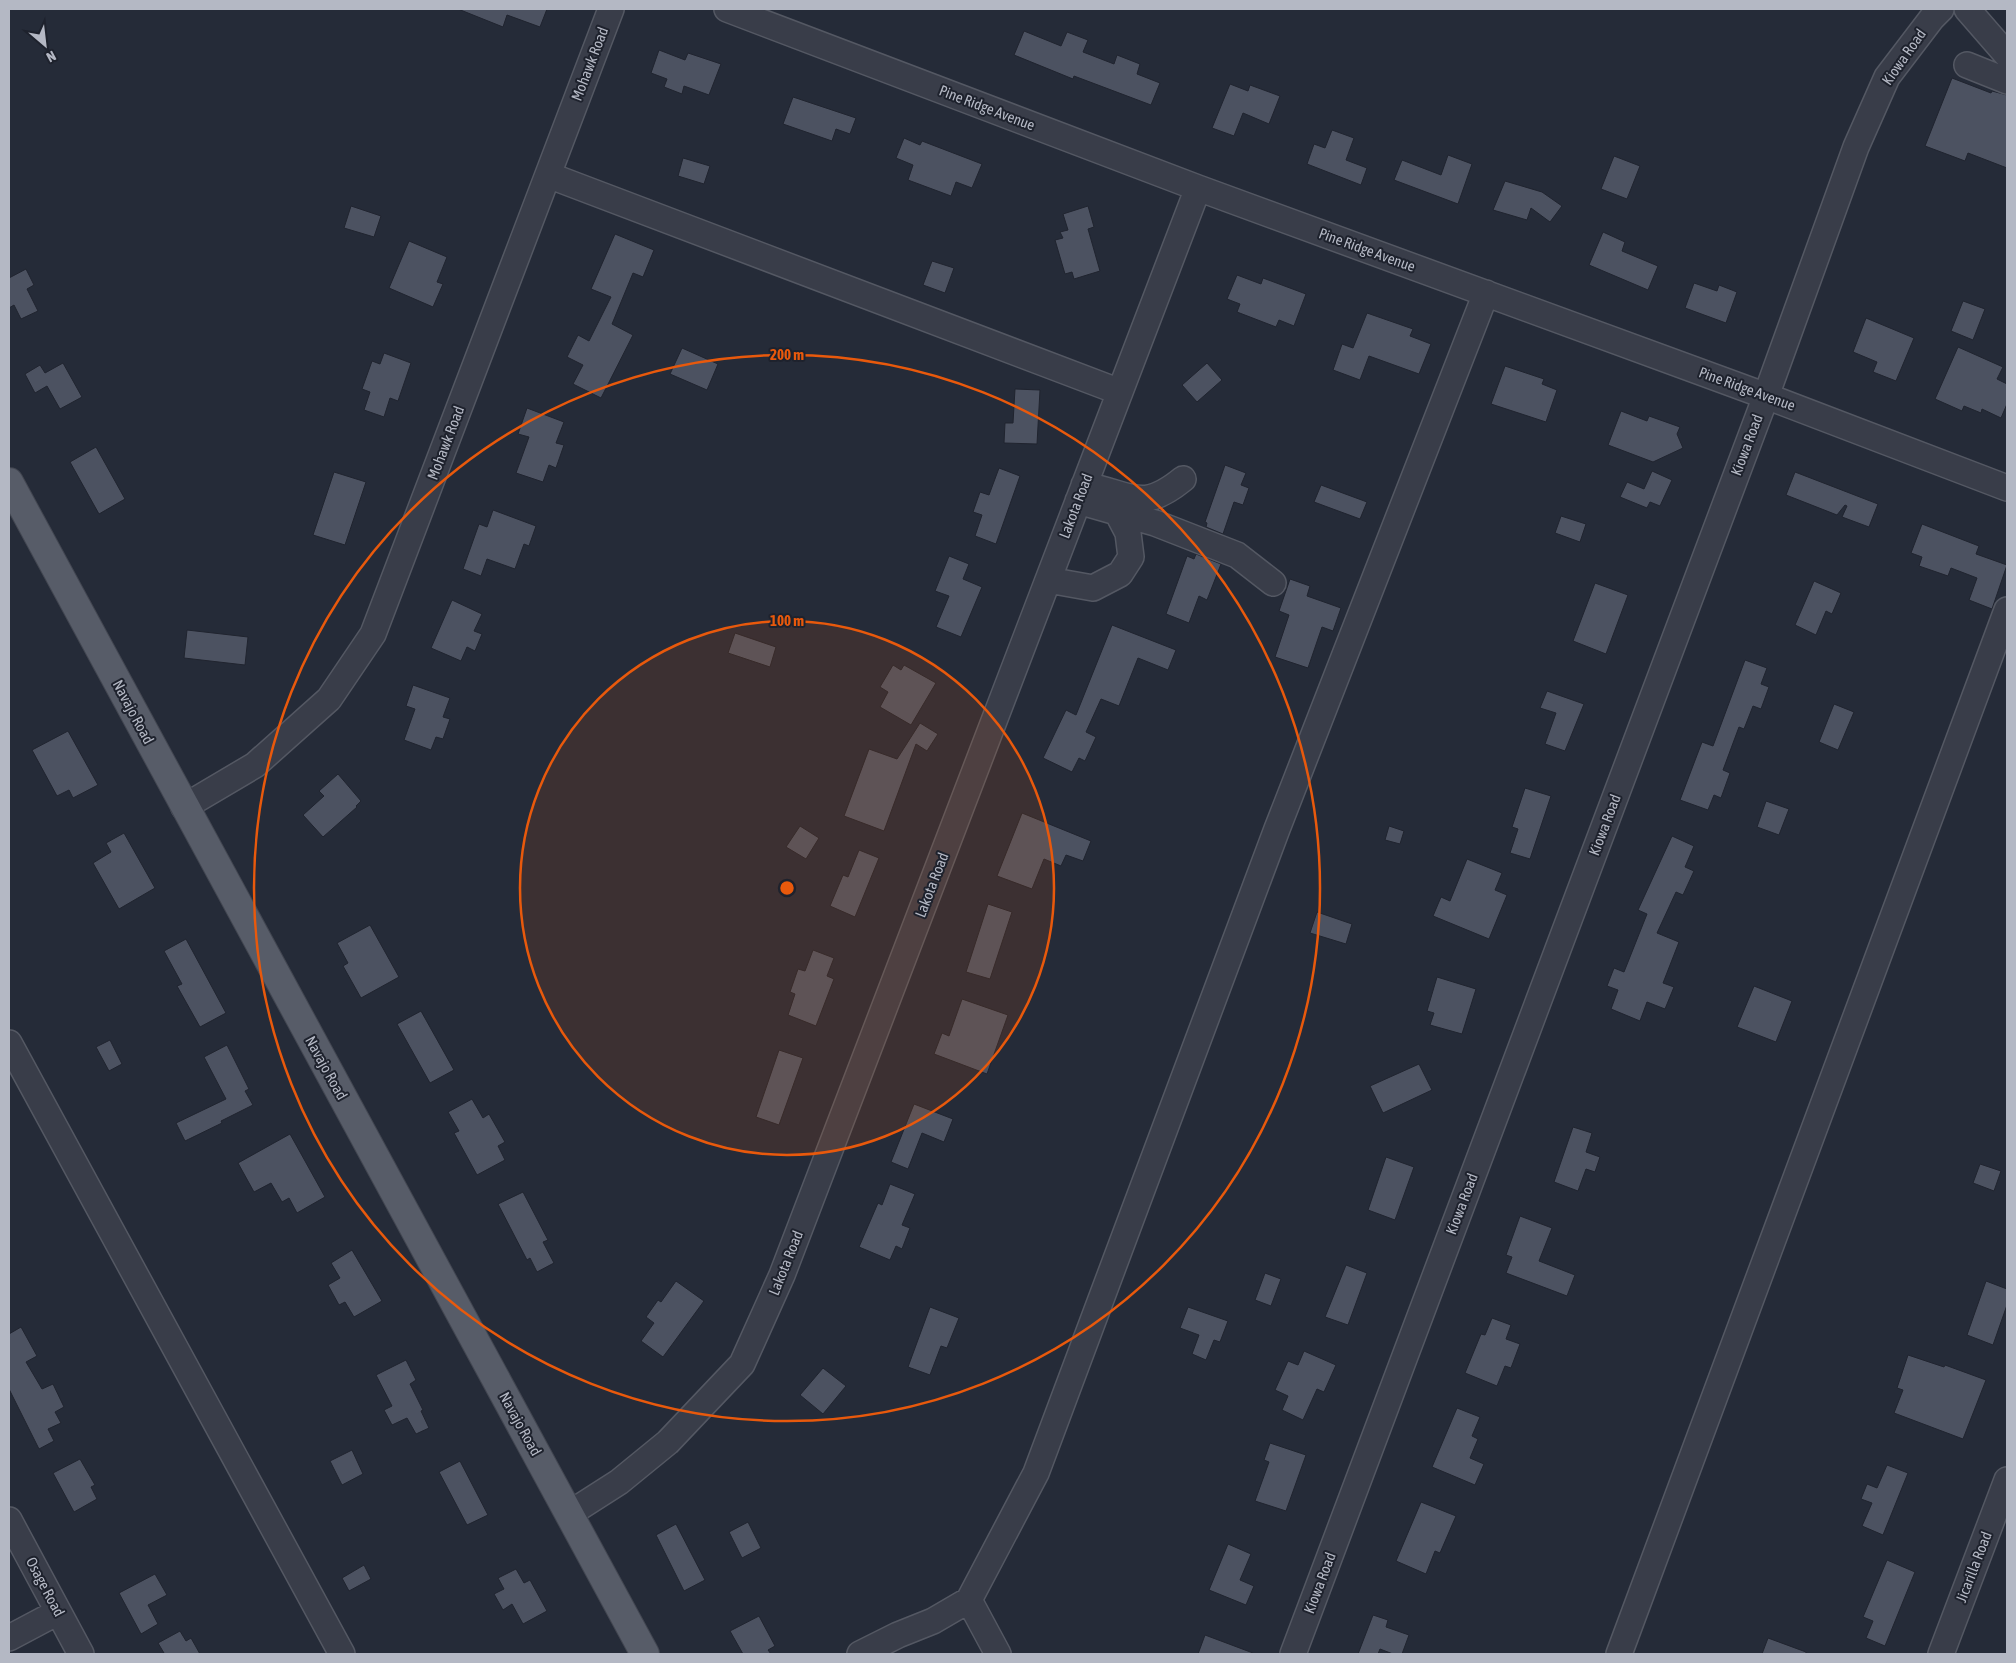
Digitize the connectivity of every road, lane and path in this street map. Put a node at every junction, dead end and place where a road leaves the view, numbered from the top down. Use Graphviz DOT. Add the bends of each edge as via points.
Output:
graph roads {
  1 [pos="611,9"];
  2 [pos="727,9"];
  3 [pos="1941,9"];
  4 [pos="1967,9"];
  5 [pos="2007,55"];
  6 [pos="1967,65"];
  7 [pos="2007,81"];
  8 [pos="548,175"];
  9 [pos="1198,188"];
  10 [pos="1486,293"];
  11 [pos="1120,392"];
  12 [pos="1766,396"];
  13 [pos="1183,479"];
  14 [pos="9,482"];
  15 [pos="2007,488"];
  16 [pos="1081,493"];
  17 [pos="1117,512"];
  18 [pos="1048,580"];
  19 [pos="1273,583"];
  20 [pos="2007,610"];
  21 [pos="184,807"];
  22 [pos="9,1044"];
  23 [pos="2007,1480"];
  24 [pos="569,1514"];
  25 [pos="9,1520"];
  26 [pos="969,1600"];
  27 [pos="58,1612"];
  28 [pos="9,1638"];
  29 [pos="81,1654"];
  30 [pos="342,1654"];
  31 [pos="644,1654"];
  32 [pos="860,1654"];
  33 [pos="998,1654"];
  34 [pos="1293,1654"];
  35 [pos="1619,1654"];
  36 [pos="1941,1654"];
  1 -- 8 [label="street, Mohawk Road"];
  2 -- 9 [label="street, Pine Ridge Avenue"];
  3 -- 12 [label="street, Kiowa Road" via="1887,77 1856,147"];
  4 -- 5 [label="street"];
  6 -- 7 [label="street"];
  8 -- 11 [label="street"];
  8 -- 21 [label="street, Mohawk Road" via="373,634 329,699 255,765"];
  9 -- 10 [label="street, Pine Ridge Avenue"];
  9 -- 11 [label="street, Lakota Road"];
  10 -- 12 [label="street, Pine Ridge Avenue"];
  10 -- 26 [label="street" via="1277,829 1036,1474"];
  11 -- 16 [label="street, Lakota Road"];
  12 -- 15 [label="street, Pine Ridge Avenue"];
  12 -- 34 [label="street, Kiowa Road"];
  13 -- 16 [label="street" via="1166,493 1150,498 1135,499 1103,489"];
  14 -- 21 [label="main road, Navajo Road"];
  16 -- 17 [label="street"];
  16 -- 18 [label="street, Lakota Road"];
  17 -- 18 [label="street" via="1128,533 1131,557 1120,574 1094,588"];
  17 -- 19 [label="street" via="1237,555"];
  18 -- 24 [label="street, Lakota Road" via="782,1275 742,1364 668,1442 619,1482"];
  20 -- 35 [label="street"];
  21 -- 24 [label="main road, Navajo Road"];
  22 -- 30 [label="street"];
  23 -- 36 [label="street, Jicarilla Road"];
  24 -- 31 [label="main road, Navajo Road"];
  25 -- 27 [label="street, Osage Road"];
  26 -- 32 [label="street" via="933,1621"];
  26 -- 33 [label="street"];
  27 -- 28 [label="street"];
  27 -- 29 [label="street, Osage Road"];
}
